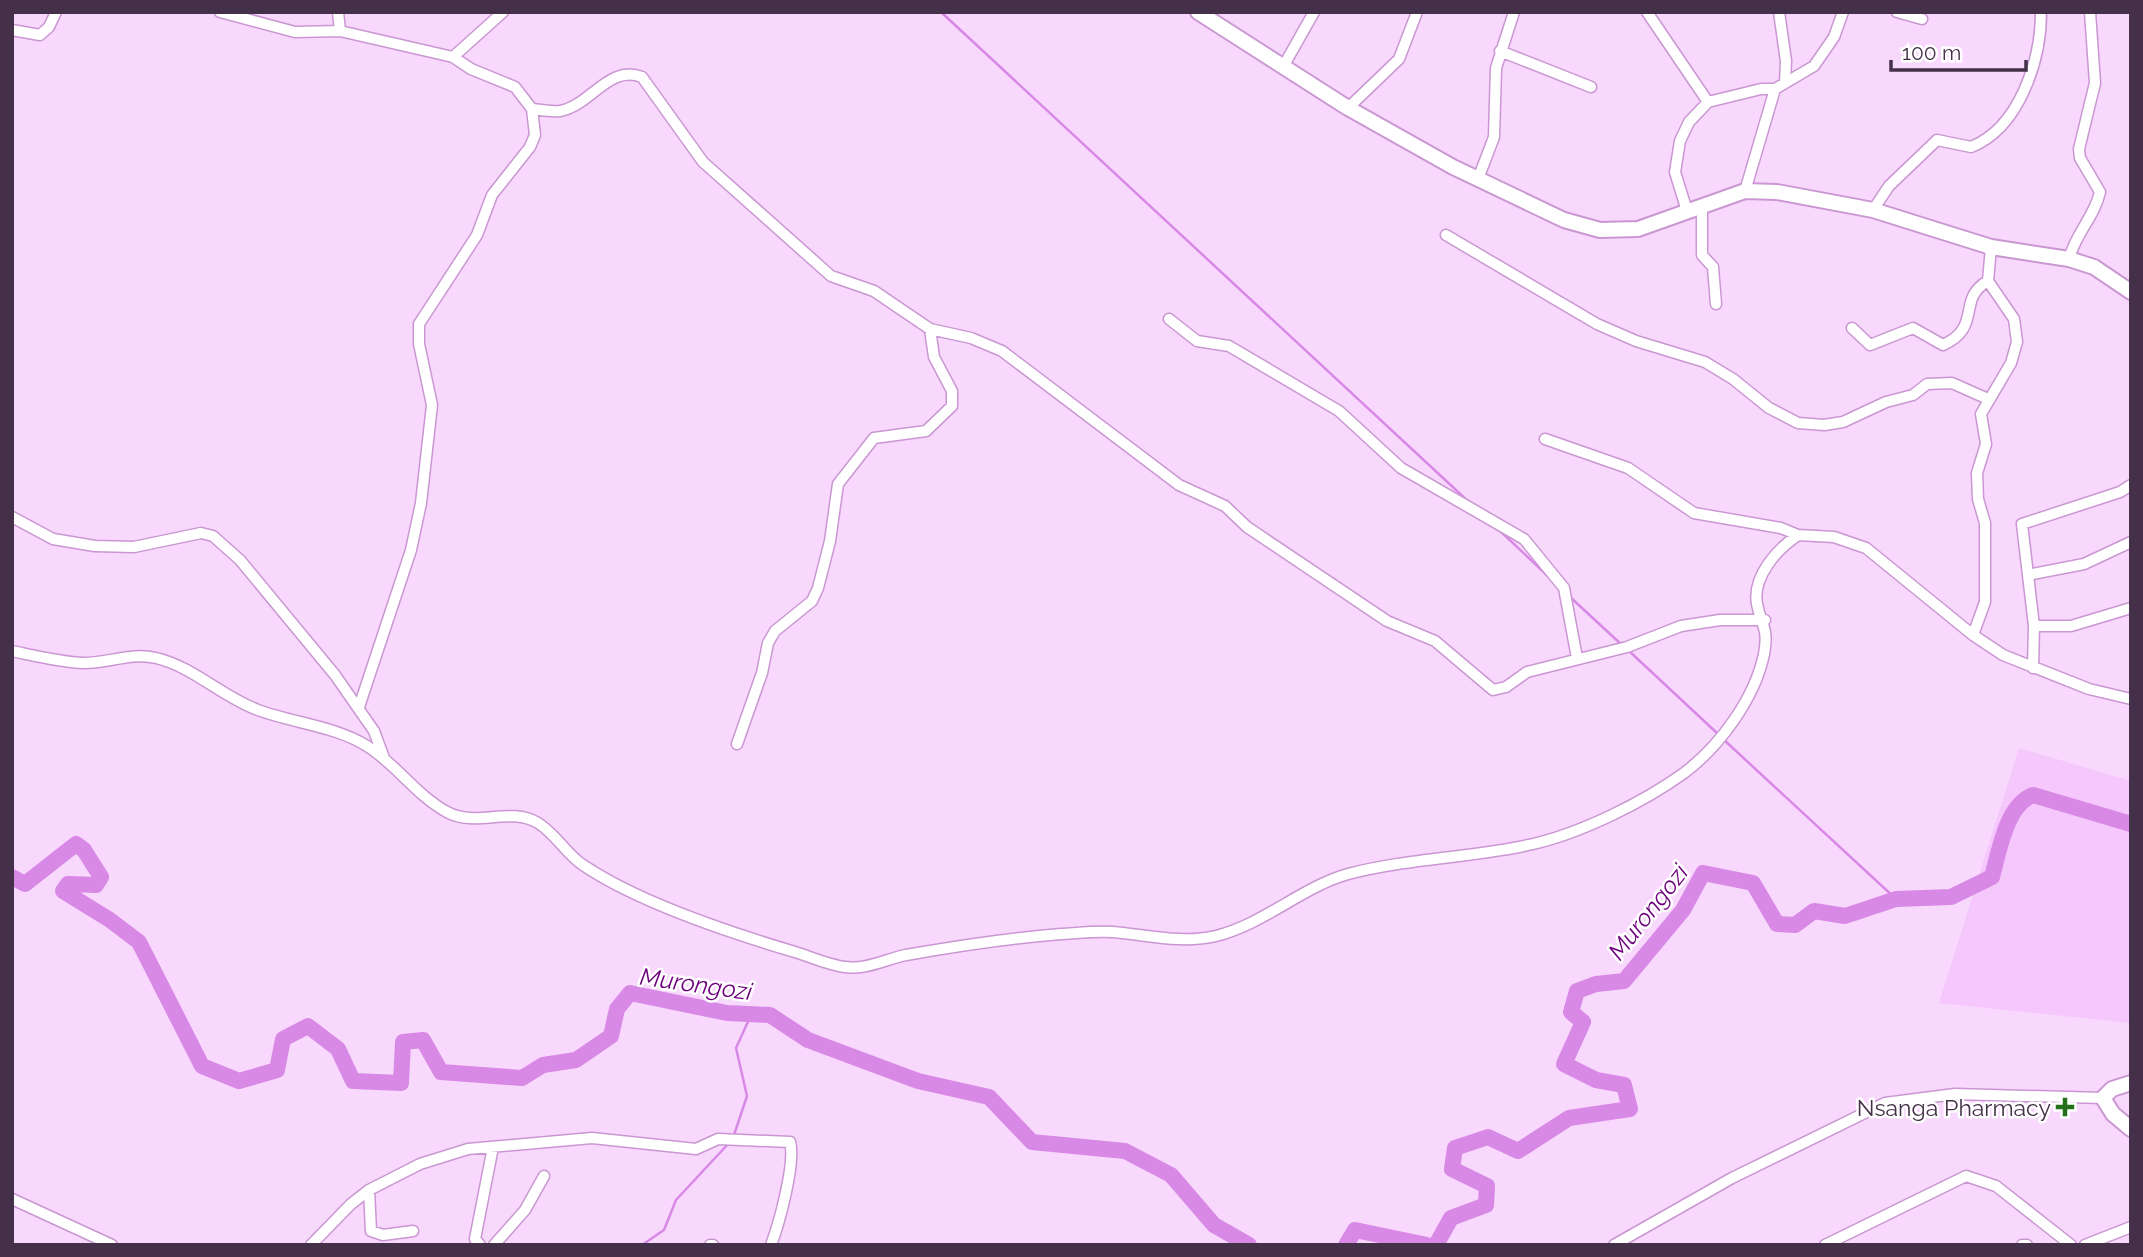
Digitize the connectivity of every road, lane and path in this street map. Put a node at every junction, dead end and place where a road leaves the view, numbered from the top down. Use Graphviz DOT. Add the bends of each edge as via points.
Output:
graph roads {
  1 [pos="56,12"];
  2 [pos="220,12"];
  3 [pos="338,12"];
  4 [pos="503,12"];
  5 [pos="1198,12"];
  6 [pos="1314,12"];
  7 [pos="1417,12"];
  8 [pos="1514,12"];
  9 [pos="1647,12"];
  10 [pos="1779,12"];
  11 [pos="1843,12"];
  12 [pos="1897,12"];
  13 [pos="2041,12"];
  14 [pos="2090,12"];
  15 [pos="1922,19"];
  16 [pos="12,30"];
  17 [pos="340,31"];
  18 [pos="1500,51"];
  19 [pos="453,57"];
  20 [pos="1283,66"];
  21 [pos="1785,82"];
  22 [pos="1591,87"];
  23 [pos="1776,89"];
  24 [pos="1708,102"];
  25 [pos="1348,108"];
  26 [pos="533,109"];
  27 [pos="1478,179"];
  28 [pos="1745,191"];
  29 [pos="1702,206"];
  30 [pos="1874,210"];
  31 [pos="1687,211"];
  32 [pos="1446,234"];
  33 [pos="1991,247"];
  34 [pos="2069,259"];
  35 [pos="1988,281"];
  36 [pos="2131,292"];
  37 [pos="1716,304"];
  38 [pos="1170,319"];
  39 [pos="1852,328"];
  40 [pos="930,329"];
  41 [pos="1988,399"];
  42 [pos="1545,439"];
  43 [pos="2131,485"];
  44 [pos="12,517"];
  45 [pos="1798,535"];
  46 [pos="2131,542"];
  47 [pos="2028,575"];
  48 [pos="2131,608"];
  49 [pos="1765,620"];
  50 [pos="2034,626"];
  51 [pos="1973,635"];
  52 [pos="12,651"];
  53 [pos="1577,658"];
  54 [pos="2033,668"];
  55 [pos="2131,699"];
  56 [pos="359,707"];
  57 [pos="737,744"];
  58 [pos="384,759"];
  59 [pos="2131,1083"];
  60 [pos="2103,1098"];
  61 [pos="2131,1129"];
  62 [pos="493,1147"];
  63 [pos="544,1176"];
  64 [pos="369,1190"];
  65 [pos="12,1199"];
  66 [pos="2131,1227"];
  67 [pos="413,1231"];
  68 [pos="382,1240"];
  69 [pos="1837,1242"];
  70 [pos="2069,1243"];
  71 [pos="112,1245"];
  72 [pos="312,1245"];
  73 [pos="480,1245"];
  74 [pos="494,1245"];
  75 [pos="771,1245"];
  76 [pos="1614,1245"];
  77 [pos="1825,1245"];
  78 [pos="2022,1245"];
  79 [pos="2027,1245"];
  80 [pos="2052,1245"];
  81 [pos="2085,1245"];
  1 -- 16 [label="street" via="40,35"];
  2 -- 17 [label="street" via="295,32"];
  3 -- 17 [label="street"];
  4 -- 19 [label="street"];
  5 -- 20 [label="street"];
  6 -- 20 [label="street"];
  7 -- 25 [label="street" via="1399,59"];
  8 -- 18 [label="street"];
  9 -- 24 [label="street"];
  10 -- 21 [label="street"];
  11 -- 21 [label="street" via="1825,54 1814,66"];
  12 -- 15 [label="street"];
  13 -- 30 [label="street" via="2039,44 2028,79 2000,129 1971,147 1937,140 1889,187"];
  14 -- 34 [label="street" via="2095,83 2079,149 2100,192"];
  17 -- 19 [label="street"];
  18 -- 22 [label="street"];
  18 -- 27 [label="street" via="1493,93 1493,137"];
  19 -- 26 [label="street" via="515,87"];
  20 -- 25 [label="street"];
  21 -- 23 [label="street"];
  23 -- 24 [label="street"];
  23 -- 28 [label="street"];
  24 -- 31 [label="street" via="1689,122 1676,155 1675,172"];
  25 -- 27 [label="street"];
  26 -- 40 [label="street" via="562,111 618,75 642,77 703,162 812,261 839,280 874,291"];
  26 -- 56 [label="street" via="530,147 492,195 477,235 419,324 432,405 422,491 411,550"];
  27 -- 31 [label="street" via="1539,210 1600,230 1637,229"];
  28 -- 29 [label="street"];
  28 -- 30 [label="street" via="1788,193"];
  29 -- 31 [label="street"];
  29 -- 37 [label="street" via="1702,255 1713,267"];
  30 -- 33 [label="street"];
  32 -- 41 [label="street" via="1597,324 1705,362 1798,423 1843,422 1913,395 1927,384 1952,383"];
  33 -- 34 [label="street"];
  33 -- 35 [label="street"];
  34 -- 36 [label="street" via="2094,267"];
  35 -- 39 [label="street" via="1970,301 1963,332 1943,345 1913,328 1870,345"];
  35 -- 41 [label="street" via="2014,319 2017,342 2005,376"];
  38 -- 53 [label="street" via="1197,341 1228,346 1339,411 1401,468 1524,539 1564,588"];
  40 -- 53 [label="street" via="1002,351 1179,485 1225,506 1247,527 1387,621 1435,641 1493,691 1527,672"];
  40 -- 57 [label="street" via="934,358 951,391 952,406 926,431 874,438 838,484 818,589 812,601 775,631 768,643"];
  41 -- 51 [label="street" via="1981,414 1986,444 1977,473 1985,523 1985,602"];
  42 -- 45 [label="street" via="1628,468 1695,513"];
  43 -- 47 [label="street" via="2022,524"];
  44 -- 56 [label="street" via="53,539 95,546 134,547 201,533 213,537 272,597"];
  45 -- 49 [label="street" via="1774,556 1758,584 1757,605"];
  45 -- 51 [label="street" via="1834,537 1866,548"];
  46 -- 47 [label="street" via="2084,564"];
  47 -- 50 [label="street"];
  48 -- 50 [label="street" via="2071,626"];
  49 -- 53 [label="street" via="1681,626 1627,647"];
  49 -- 58 [label="street" via="1764,653 1755,684 1713,746 1683,773 1621,810 1540,843 1389,864 1336,878 1242,927 1188,941 1105,931 1054,934 844,967 739,936 640,894 589,869 540,824 523,816 452,815 402,779"];
  50 -- 54 [label="street"];
  51 -- 54 [label="street"];
  52 -- 58 [label="street" via="85,663 140,655 161,659 255,709 347,736"];
  54 -- 55 [label="street"];
  56 -- 58 [label="street"];
  59 -- 60 [label="street" via="2112,1089"];
  60 -- 61 [label="street"];
  60 -- 76 [label="street" via="1955,1094 1885,1103 1742,1172"];
  62 -- 64 [label="street" via="468,1149 420,1164"];
  62 -- 73 [label="street" via="475,1239"];
  62 -- 75 [label="street" via="592,1138 696,1149 718,1139 783,1139 790,1142 791,1161"];
  63 -- 74 [label="street" via="525,1210"];
  64 -- 68 [label="street" via="371,1231"];
  64 -- 72 [label="street"];
  65 -- 71 [label="street"];
  66 -- 81 [label="street"];
  67 -- 68 [label="street"];
  69 -- 70 [label="street" via="1966,1176 1996,1186"];
  69 -- 77 [label="street"];
  70 -- 80 [label="street"];
  78 -- 79 [label="street"];
}
